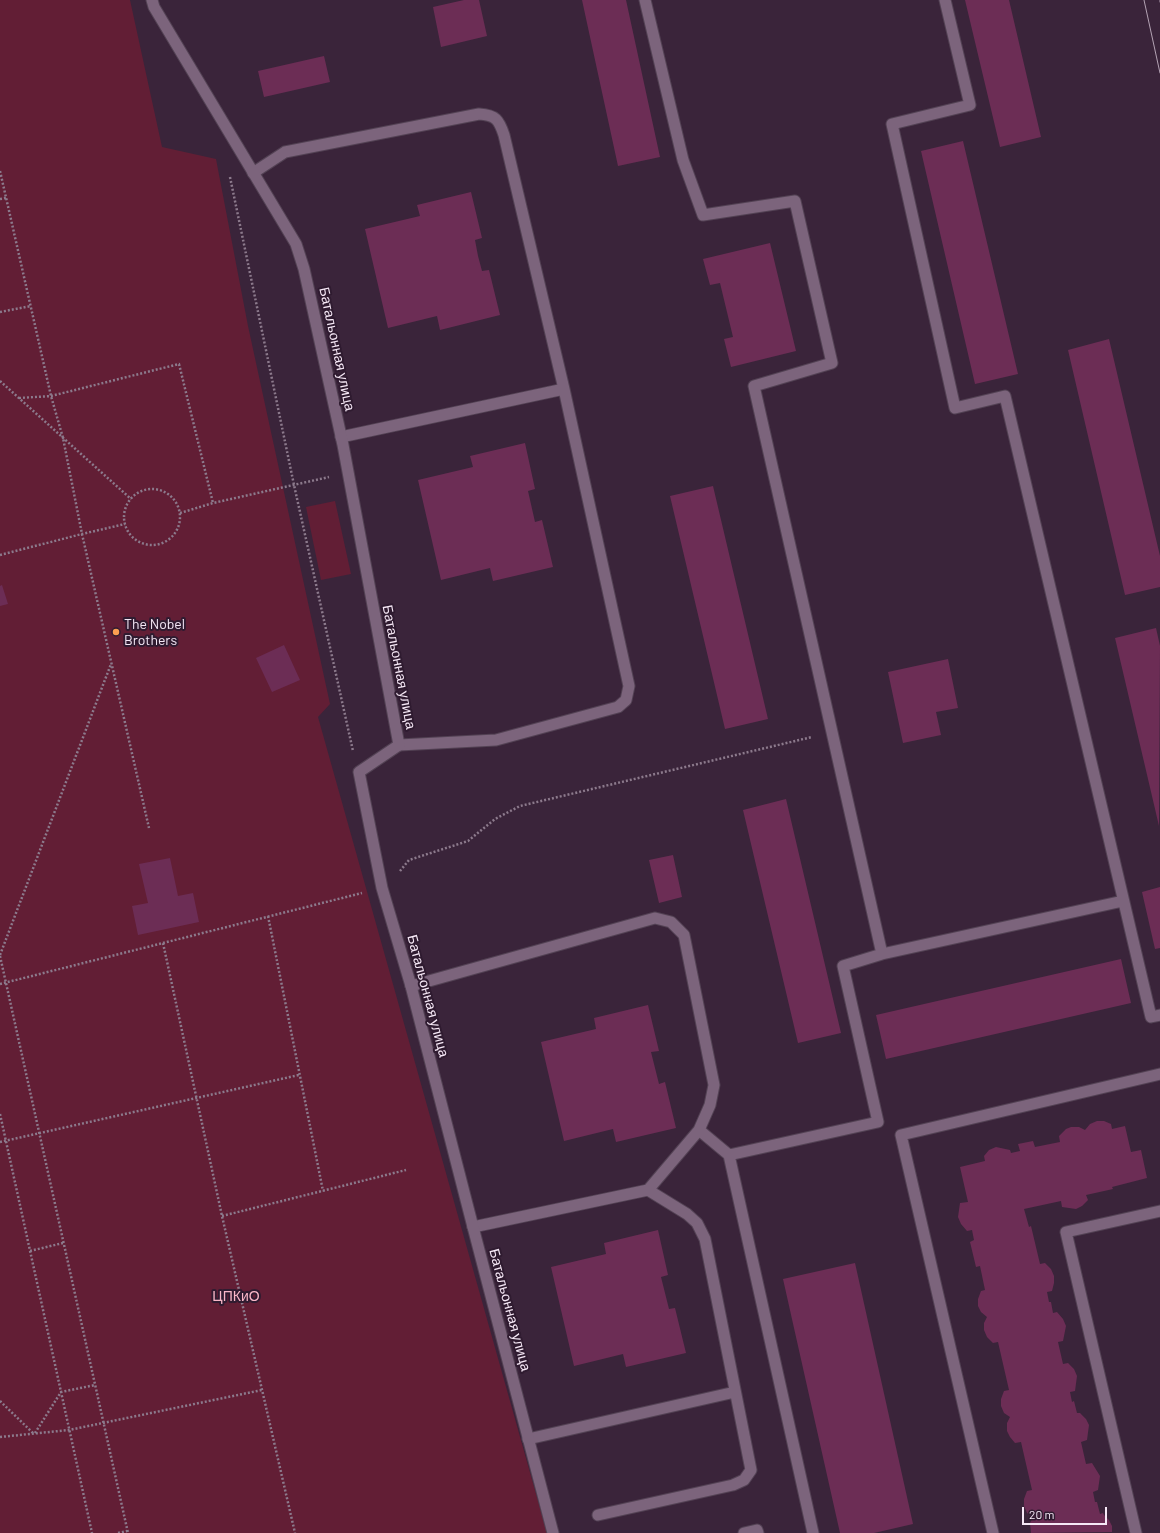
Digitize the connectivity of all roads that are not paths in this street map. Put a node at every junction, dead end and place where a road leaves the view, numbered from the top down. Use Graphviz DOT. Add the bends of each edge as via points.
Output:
graph roads {
  1 [pos="152,0"];
  2 [pos="645,0"];
  3 [pos="945,0"];
  4 [pos="253,173"];
  5 [pos="564,389"];
  6 [pos="341,437"];
  7 [pos="399,745"];
  8 [pos="1123,901"];
  9 [pos="882,954"];
  10 [pos="411,986"];
  11 [pos="1160,1015"];
  12 [pos="1160,1074"];
  13 [pos="699,1130"];
  14 [pos="729,1155"];
  15 [pos="648,1190"];
  16 [pos="1160,1211"];
  17 [pos="473,1227"];
  18 [pos="735,1392"];
  19 [pos="528,1439"];
  20 [pos="598,1515"];
  21 [pos="553,1533"];
  22 [pos="744,1533"];
  23 [pos="758,1533"];
  24 [pos="813,1533"];
  25 [pos="993,1533"];
  26 [pos="1136,1533"];
  1 -- 4 [label="street, Батальонная улица"];
  2 -- 9 [label="street" via="683,160 703,215 795,201 832,363 754,386"];
  3 -- 8 [label="street" via="970,106 892,124 955,408 1005,396"];
  4 -- 5 [label="street" via="285,152 479,114 490,114 499,122 504,135"];
  4 -- 6 [label="street, Батальонная улица" via="296,244 304,269"];
  5 -- 6 [label="street"];
  5 -- 7 [label="street" via="629,686 626,700 618,707 496,740"];
  6 -- 7 [label="street, Батальонная улица"];
  7 -- 10 [label="street, Батальонная улица" via="358,772 382,888"];
  8 -- 9 [label="street"];
  8 -- 11 [label="street" via="1151,1017"];
  9 -- 14 [label="street" via="843,966 878,1122"];
  10 -- 13 [label="street" via="655,918 671,922 684,935 714,1085 710,1105"];
  10 -- 17 [label="street, Батальонная улица"];
  12 -- 25 [label="street" via="901,1134"];
  13 -- 14 [label="street"];
  13 -- 15 [label="street"];
  14 -- 24 [label="street"];
  15 -- 17 [label="street"];
  15 -- 18 [label="street" via="687,1214 697,1223 705,1239"];
  16 -- 26 [label="street" via="1066,1232"];
  17 -- 19 [label="street, Батальонная улица"];
  18 -- 19 [label="street"];
  18 -- 20 [label="street" via="751,1470 744,1480 733,1485"];
  19 -- 21 [label="street, Батальонная улица"];
  22 -- 23 [label="street" via="757,1530"];
}
